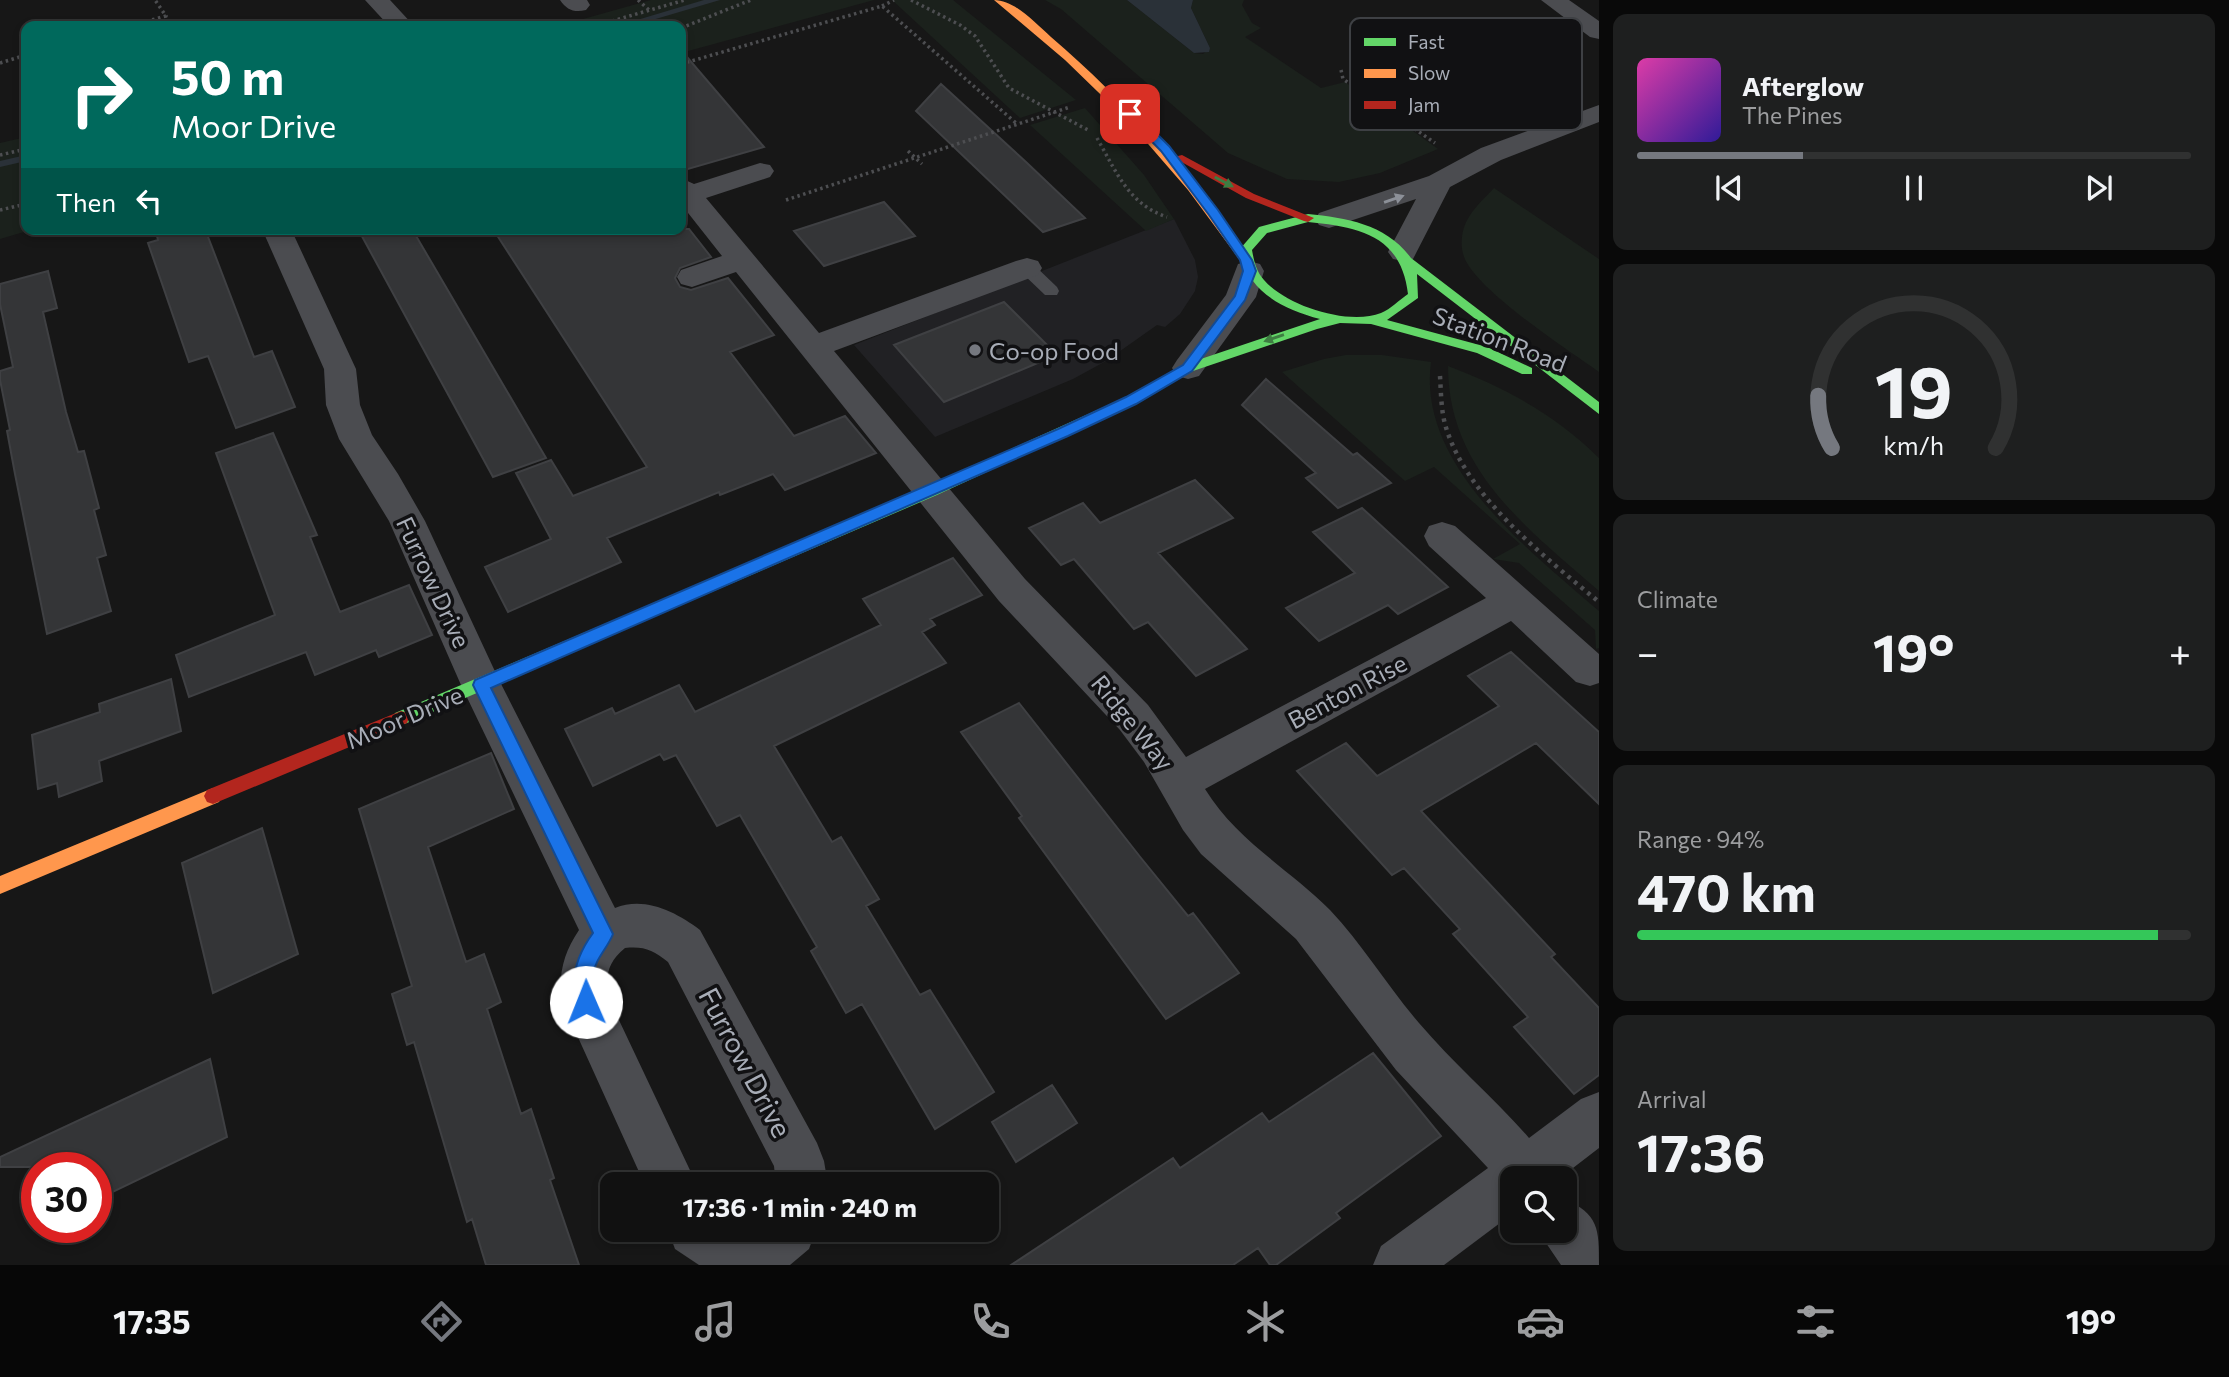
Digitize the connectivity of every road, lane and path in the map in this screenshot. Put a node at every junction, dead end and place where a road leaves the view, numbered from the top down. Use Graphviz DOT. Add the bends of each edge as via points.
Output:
graph roads {
  1 [pos="155,0"];
  2 [pos="377,0"];
  3 [pos="638,0"];
  4 [pos="685,0"];
  5 [pos="751,0"];
  6 [pos="894,0"];
  7 [pos="911,0"];
  8 [pos="999,0"];
  9 [pos="1553,0"];
  10 [pos="882,6"];
  11 [pos="649,10"];
  12 [pos="1579,18"];
  13 [pos="1582,20"];
  14 [pos="148,21"];
  15 [pos="397,21"];
  16 [pos="611,21"];
  17 [pos="686,26"];
  18 [pos="1599,32"];
  19 [pos="21,57"];
  20 [pos="0,63"];
  21 [pos="686,63"];
  22 [pos="1341,70"];
  23 [pos="1350,84"];
  24 [pos="1078,104"];
  25 [pos="1053,113"];
  26 [pos="1599,113"];
  27 [pos="1582,119"];
  28 [pos="1017,124"];
  29 [pos="1417,130"];
  30 [pos="1549,130"];
  31 [pos="1165,148"];
  32 [pos="21,150"];
  33 [pos="908,151"];
  34 [pos="0,155"];
  35 [pos="915,158"];
  36 [pos="922,164"];
  37 [pos="1467,165"];
  38 [pos="760,171"];
  39 [pos="1439,182"];
  40 [pos="686,190"];
  41 [pos="686,191"];
  42 [pos="785,200"];
  43 [pos="21,205"];
  44 [pos="0,210"];
  45 [pos="1176,218"];
  46 [pos="1318,218"];
  47 [pos="279,235"];
  48 [pos="1406,256"];
  49 [pos="741,260"];
  50 [pos="1248,266"];
  51 [pos="1027,268"];
  52 [pos="692,277"];
  53 [pos="1051,291"];
  54 [pos="1340,319"];
  55 [pos="1370,319"];
  56 [pos="814,347"];
  57 [pos="1188,368"];
  58 [pos="1439,369"];
  59 [pos="1573,392"];
  60 [pos="1599,409"];
  61 [pos="932,491"];
  62 [pos="1442,536"];
  63 [pos="1515,601"];
  64 [pos="1599,602"];
  65 [pos="1590,670"];
  66 [pos="481,685"];
  67 [pos="1180,781"];
  68 [pos="0,885"];
  69 [pos="604,934"];
  70 [pos="1599,1117"];
  71 [pos="1513,1166"];
  72 [pos="1535,1166"];
  73 [pos="665,1172"];
  74 [pos="800,1172"];
  75 [pos="1500,1192"];
  76 [pos="707,1242"];
  77 [pos="1577,1243"];
  78 [pos="774,1250"];
  79 [pos="1400,1265"];
  80 [pos="1594,1265"];
  1 -- 14 [label="path" via="166,16"];
  2 -- 15 [label="street"];
  3 -- 11 [label="path"];
  4 -- 11 [label="path"];
  5 -- 17 [label="path"];
  6 -- 10 [label="path"];
  7 -- 25 [label="path" via="968,30 981,43 1002,82"];
  8 -- 31 [label="main road" via="1065,50"];
  9 -- 12 [label="street"];
  10 -- 21 [label="path"];
  10 -- 28 [label="path"];
  11 -- 16 [label="path"];
  13 -- 18 [label="street"];
  19 -- 20 [label="path"];
  22 -- 23 [label="path"];
  24 -- 25 [label="path"];
  25 -- 28 [label="path"];
  25 -- 45 [label="path" via="1082,125 1096,137 1124,188 1141,207"];
  26 -- 27 [label="street"];
  28 -- 35 [label="path"];
  29 -- 37 [label="path"];
  30 -- 37 [label="street"];
  31 -- 46 [label="main road, one-way" via="1250,196"];
  31 -- 50 [label="main road"];
  32 -- 34 [label="path"];
  33 -- 35 [label="path"];
  35 -- 36 [label="path"];
  35 -- 42 [label="path"];
  37 -- 39 [label="street"];
  38 -- 40 [label="street, Ridge Way"];
  46 -- 39 [label="street, one-way"];
  39 -- 48 [label="street"];
  41 -- 49 [label="street, Ridge Way"];
  43 -- 44 [label="path"];
  46 -- 48 [label="main road" via="1377,233"];
  46 -- 50 [label="main road" via="1289,220 1259,231 1246,248"];
  47 -- 66 [label="street, Furrow Drive" via="340,369 347,420 407,521"];
  48 -- 55 [label="main road" via="1415,273 1414,295 1398,311"];
  48 -- 59 [label="main road, Station Road"];
  49 -- 52 [label="street"];
  49 -- 56 [label="street, Ridge Way"];
  50 -- 54 [label="main road" via="1268,293 1284,303"];
  50 -- 57 [label="street, Moor Drive" via="1241,297"];
  51 -- 53 [label="lane"];
  51 -- 56 [label="street"];
  54 -- 55 [label="main road"];
  54 -- 57 [label="main road, Moor Drive, one-way"];
  55 -- 59 [label="main road, Station Road" via="1482,350"];
  56 -- 61 [label="street, Ridge Way"];
  57 -- 61 [label="main road, Moor Drive" via="1131,400"];
  58 -- 64 [label="path" via="1447,430 1473,477 1510,521"];
  59 -- 60 [label="main road, Station Road"];
  61 -- 66 [label="main road, Moor Drive"];
  61 -- 67 [label="street, Ridge Way" via="1034,614 1151,737"];
  62 -- 63 [label="street"];
  63 -- 65 [label="street"];
  63 -- 67 [label="street, Benton Rise"];
  66 -- 68 [label="main road, Moor Drive"];
  66 -- 69 [label="street, Furrow Drive"];
  67 -- 71 [label="street, Ridge Way" via="1215,839 1328,941 1383,1017 1478,1117"];
  69 -- 73 [label="street" via="590,954 583,976 586,1002"];
  69 -- 74 [label="street, Furrow Drive" via="629,924 651,925 671,933 684,946 799,1161"];
  70 -- 72 [label="street"];
  75 -- 79 [label="street"];
  76 -- 78 [label="street" via="740,1259"];
  77 -- 80 [label="street"];
}
